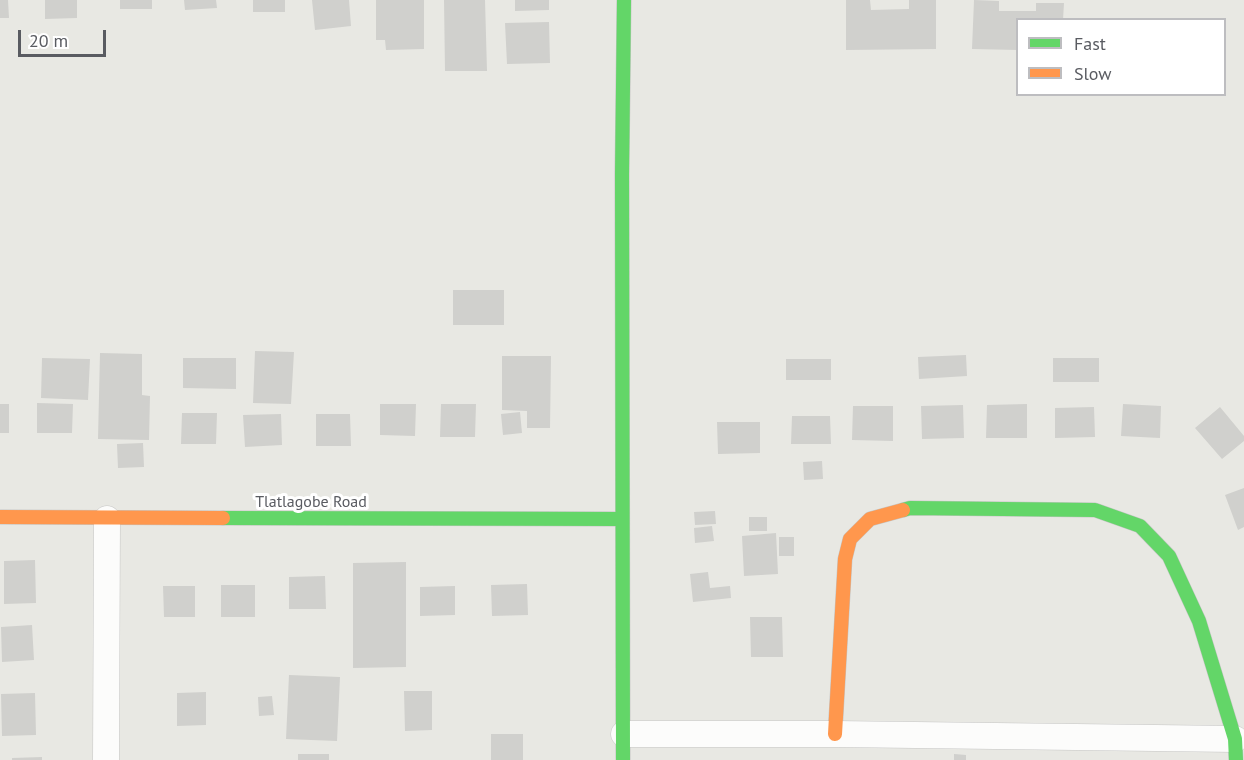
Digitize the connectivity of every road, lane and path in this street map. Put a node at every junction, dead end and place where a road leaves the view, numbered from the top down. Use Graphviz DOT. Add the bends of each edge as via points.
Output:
graph roads {
  1 [pos="624,0"];
  2 [pos="0,517"];
  3 [pos="107,519"];
  4 [pos="622,519"];
  5 [pos="624,734"];
  6 [pos="835,734"];
  7 [pos="1236,750"];
  8 [pos="106,760"];
  9 [pos="623,760"];
  1 -- 4 [label="street"];
  2 -- 3 [label="street, Tlatlagobe Road"];
  3 -- 4 [label="street, Tlatlagobe Road"];
  3 -- 8 [label="street"];
  4 -- 5 [label="street"];
  5 -- 6 [label="street"];
  5 -- 9 [label="street"];
  6 -- 7 [label="street"];
  6 -- 7 [label="street" via="845,559 850,539 870,519 910,508 1095,510 1140,526 1169,556 1199,621"];
}
